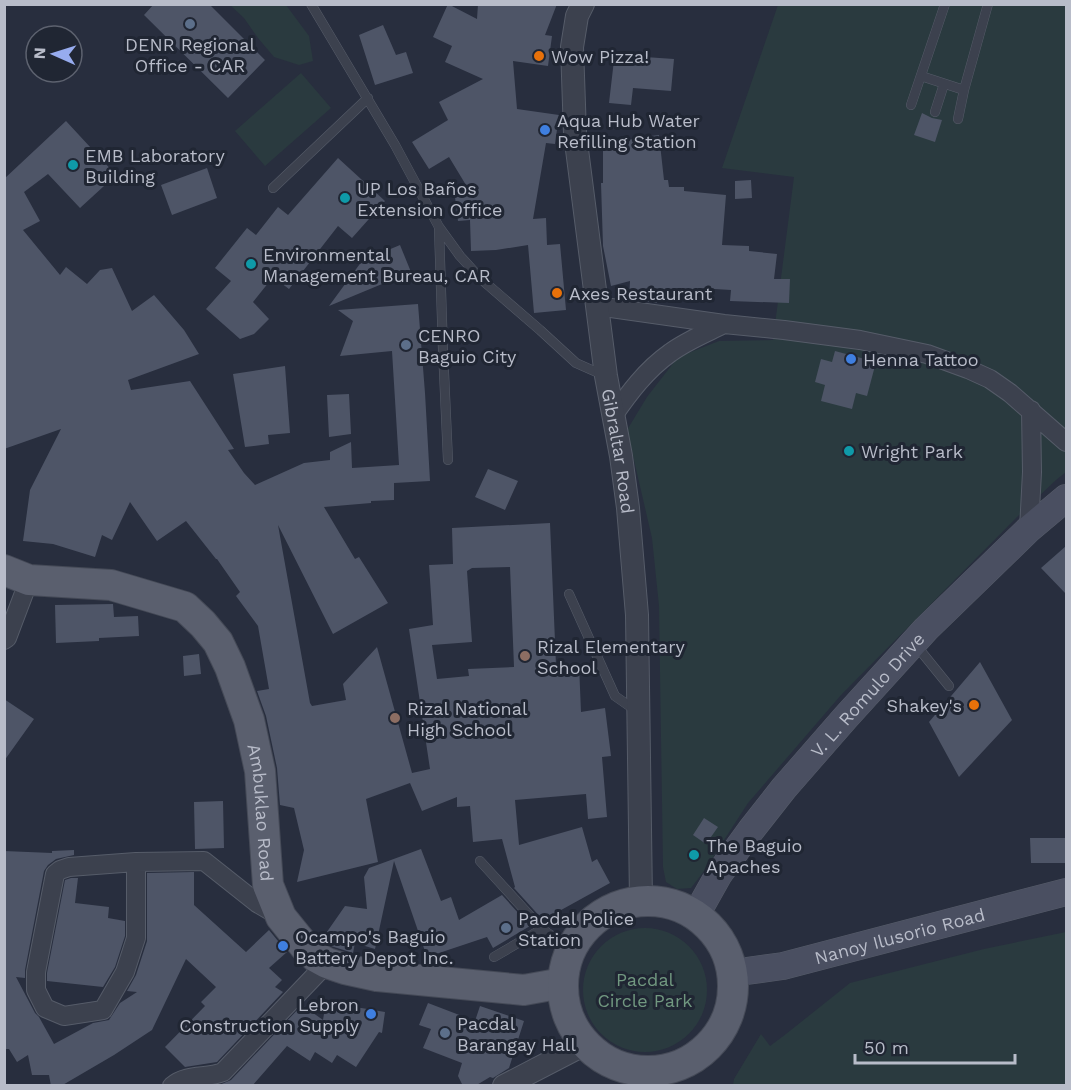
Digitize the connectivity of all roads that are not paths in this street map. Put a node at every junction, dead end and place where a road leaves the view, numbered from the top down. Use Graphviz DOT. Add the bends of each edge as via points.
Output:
graph roads {
  1 [pos="311,4"];
  2 [pos="582,4"];
  3 [pos="945,4"];
  4 [pos="988,4"];
  5 [pos="921,76"];
  6 [pos="944,84"];
  7 [pos="964,90"];
  8 [pos="368,98"];
  9 [pos="911,105"];
  10 [pos="935,112"];
  11 [pos="958,119"];
  12 [pos="273,188"];
  13 [pos="439,228"];
  14 [pos="597,306"];
  15 [pos="724,324"];
  16 [pos="606,376"];
  17 [pos="1031,411"];
  18 [pos="613,416"];
  19 [pos="1066,442"];
  20 [pos="448,460"];
  21 [pos="1066,498"];
  22 [pos="1029,529"];
  23 [pos="17,575"];
  24 [pos="569,594"];
  25 [pos="4,640"];
  26 [pos="914,642"];
  27 [pos="949,686"];
  28 [pos="637,711"];
  29 [pos="480,861"];
  30 [pos="136,862"];
  31 [pos="1066,892"];
  32 [pos="641,900"];
  33 [pos="696,915"];
  34 [pos="281,917"];
  35 [pos="542,929"];
  36 [pos="571,949"];
  37 [pos="494,957"];
  38 [pos="327,963"];
  39 [pos="732,973"];
  40 [pos="563,984"];
  41 [pos="713,1042"];
  42 [pos="585,1044"];
  43 [pos="645,1079"];
  44 [pos="172,1086"];
  45 [pos="504,1086"];
  46 [pos="695,1086"];
  1 -- 8 [label="lane"];
  2 -- 14 [label="street, Gibraltar Road" via="572,47 575,123"];
  3 -- 5 [label="lane"];
  4 -- 7 [label="lane"];
  5 -- 6 [label="lane"];
  5 -- 9 [label="lane"];
  6 -- 7 [label="lane"];
  6 -- 10 [label="lane"];
  7 -- 11 [label="lane"];
  8 -- 12 [label="lane"];
  8 -- 13 [label="lane"];
  13 -- 16 [label="lane" via="481,279 576,363"];
  13 -- 20 [label="lane"];
  14 -- 15 [label="street"];
  14 -- 16 [label="street, Gibraltar Road"];
  15 -- 17 [label="street" via="860,340 927,354 990,379"];
  15 -- 18 [label="street" via="663,358 631,390"];
  16 -- 18 [label="street, Gibraltar Road"];
  17 -- 19 [label="street"];
  17 -- 22 [label="street"];
  18 -- 28 [label="street, Gibraltar Road" via="624,477 637,615"];
  21 -- 22 [label="main road, V. L. Romulo Drive"];
  22 -- 26 [label="main road, V. L. Romulo Drive"];
  23 -- 25 [label="street"];
  23 -- 34 [label="main road, Ambuklao Road" via="111,585 185,607 218,642 249,720 260,771 267,885"];
  24 -- 28 [label="lane" via="615,696"];
  26 -- 27 [label="lane"];
  26 -- 33 [label="main road, V. L. Romulo Drive" via="784,788 719,874"];
  28 -- 32 [label="street, Gibraltar Road"];
  29 -- 35 [label="lane"];
  30 -- 30 [label="street" via="136,938 126,972 103,1010 64,1016 45,1008 36,990 36,972 55,874 69,867"];
  30 -- 34 [label="street" via="204,861"];
  31 -- 39 [label="main road, Nanoy Ilusorio Road" via="783,966"];
  32 -- 33 [label="main road" via="670,903"];
  32 -- 36 [label="main road" via="617,906 595,919"];
  33 -- 39 [label="main road" via="714,930 726,950"];
  34 -- 38 [label="main road, Ambuklao Road" via="306,948"];
  35 -- 36 [label="lane"];
  35 -- 37 [label="lane"];
  36 -- 40 [label="main road"];
  38 -- 40 [label="main road, Ambuklao Road" via="377,976 524,990"];
  38 -- 44 [label="street" via="224,1071 194,1076"];
  39 -- 41 [label="main road" via="727,1020"];
  40 -- 42 [label="main road" via="569,1016"];
  41 -- 43 [label="main road" via="698,1056"];
  41 -- 46 [label="main road"];
  42 -- 43 [label="main road" via="600,1057"];
  42 -- 45 [label="street"];
}
